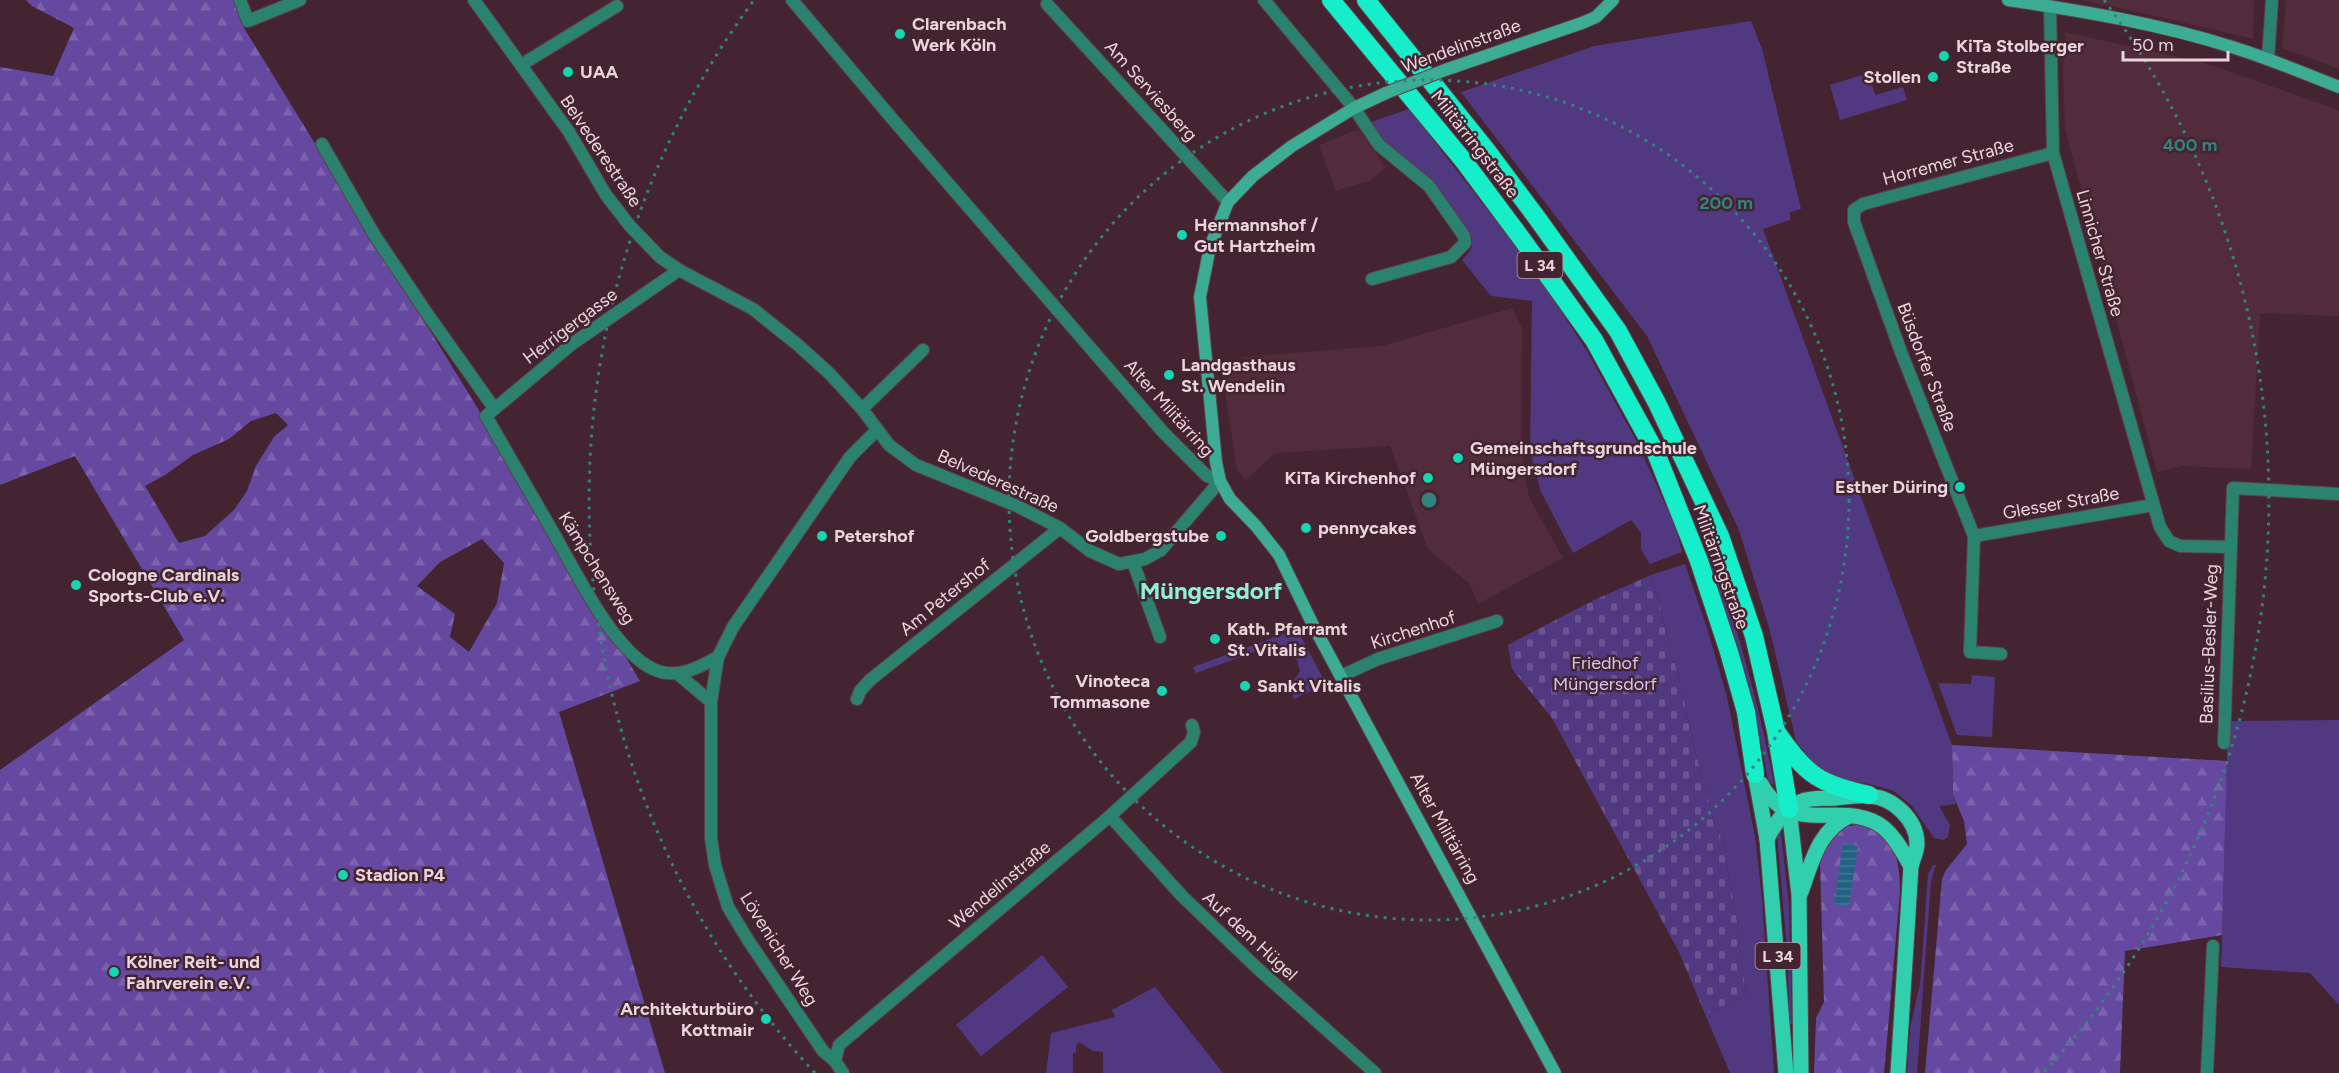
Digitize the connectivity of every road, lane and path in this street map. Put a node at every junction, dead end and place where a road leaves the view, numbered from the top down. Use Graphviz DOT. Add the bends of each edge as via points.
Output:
graph roads {
  1 [pos="240,0"];
  2 [pos="300,0"];
  3 [pos="474,0"];
  4 [pos="792,0"];
  5 [pos="1264,0"];
  6 [pos="1331,0"];
  7 [pos="1366,0"];
  8 [pos="1613,0"];
  9 [pos="2008,0"];
  10 [pos="2272,0"];
  11 [pos="1047,4"];
  12 [pos="617,6"];
  13 [pos="2050,6"];
  14 [pos="2268,59"];
  15 [pos="521,65"];
  16 [pos="2339,87"];
  17 [pos="1354,108"];
  18 [pos="322,144"];
  19 [pos="2053,153"];
  20 [pos="1227,202"];
  21 [pos="1854,210"];
  22 [pos="679,270"];
  23 [pos="1372,279"];
  24 [pos="923,350"];
  25 [pos="862,409"];
  26 [pos="490,412"];
  27 [pos="877,430"];
  28 [pos="1220,481"];
  29 [pos="2339,494"];
  30 [pos="2153,505"];
  31 [pos="1060,528"];
  32 [pos="1974,536"];
  33 [pos="2231,547"];
  34 [pos="1132,562"];
  35 [pos="1497,621"];
  36 [pos="1160,638"];
  37 [pos="2001,654"];
  38 [pos="718,657"];
  39 [pos="678,674"];
  40 [pos="1341,676"];
  41 [pos="857,699"];
  42 [pos="711,702"];
  43 [pos="1192,725"];
  44 [pos="1776,731"];
  45 [pos="2224,743"];
  46 [pos="1755,774"];
  47 [pos="1869,795"];
  48 [pos="1789,810"];
  49 [pos="1110,816"];
  50 [pos="1850,816"];
  51 [pos="1767,839"];
  52 [pos="1911,866"];
  53 [pos="1800,895"];
  54 [pos="2213,946"];
  55 [pos="835,1061"];
  56 [pos="843,1073"];
  57 [pos="1375,1073"];
  58 [pos="1555,1073"];
  59 [pos="1786,1073"];
  60 [pos="1801,1073"];
  61 [pos="1898,1073"];
  62 [pos="2207,1073"];
  1 -- 2 [label="street" via="248,21"];
  3 -- 15 [label="street, Belvederestraße"];
  4 -- 28 [label="street, Alter Militärring" via="1163,432 1207,476"];
  5 -- 17 [label="street"];
  6 -- 46 [label="highway, Militärringstraße / L 34" via="1463,160 1524,242 1593,340 1656,453 1699,561 1729,652 1746,712"];
  7 -- 44 [label="highway, Militärringstraße / L 34" via="1487,151 1618,331 1720,536 1754,636"];
  8 -- 17 [label="street, Wendelinstraße, bridge" via="1596,17 1582,23 1445,70"];
  9 -- 13 [label="street"];
  10 -- 14 [label="street"];
  11 -- 20 [label="street, Am Serviesberg"];
  12 -- 15 [label="street"];
  13 -- 14 [label="street" via="2198,37"];
  13 -- 19 [label="street, Linnicher Straße"];
  14 -- 16 [label="street"];
  15 -- 22 [label="street, Belvederestraße" via="569,132 606,195 660,257"];
  17 -- 20 [label="street, Wendelinstraße" via="1292,146"];
  17 -- 23 [label="street" via="1378,145 1429,186 1465,243 1451,257"];
  18 -- 26 [label="street, Kämpchensweg" via="375,236"];
  19 -- 21 [label="street, Horremer Straße" via="1863,204"];
  19 -- 30 [label="street, Linnicher Straße"];
  20 -- 28 [label="street, Wendelinstraße" via="1210,248 1200,297"];
  21 -- 32 [label="street, Büsdorfer Straße" via="1854,222 1901,352"];
  22 -- 25 [label="street, Belvederestraße" via="761,315 830,374"];
  22 -- 26 [label="street, Herrigergasse" via="572,344"];
  24 -- 25 [label="street"];
  25 -- 27 [label="street, Belvederestraße"];
  26 -- 39 [label="street, Kämpchensweg" via="596,605 642,663"];
  27 -- 31 [label="street, Belvederestraße" via="889,445 916,465"];
  27 -- 38 [label="street, Lövenicher Weg" via="837,475 733,627"];
  28 -- 34 [label="street" via="1161,550"];
  28 -- 40 [label="street, Alter Militärring" via="1230,499 1279,555"];
  29 -- 33 [label="street, Basilius-Besler-Weg" via="2233,488"];
  30 -- 32 [label="street, Glesser Straße"];
  30 -- 33 [label="street, Basilius-Besler-Weg" via="2169,542 2180,546"];
  31 -- 34 [label="street, Belvederestraße" via="1114,563"];
  31 -- 41 [label="street, Am Petershof" via="870,680"];
  32 -- 37 [label="street" via="1974,639 1970,652"];
  33 -- 45 [label="street, Basilius-Besler-Weg"];
  34 -- 36 [label="street"];
  35 -- 40 [label="street, Kirchenhof" via="1378,659"];
  38 -- 39 [label="street"];
  38 -- 42 [label="street, Lövenicher Weg"];
  39 -- 42 [label="street"];
  40 -- 58 [label="street, Alter Militärring"];
  42 -- 55 [label="street, Lövenicher Weg" via="711,838 721,887 748,940 822,1051"];
  43 -- 49 [label="street, Wendelinstraße" via="1191,742"];
  44 -- 47 [label="highway" via="1819,780"];
  44 -- 48 [label="highway, Militärringstraße / L 34"];
  46 -- 48 [label="main road" via="1772,802"];
  46 -- 51 [label="main road, Militärringstraße / L 34"];
  47 -- 48 [label="main road" via="1804,800"];
  47 -- 52 [label="main road" via="1886,800 1911,822 1918,845"];
  48 -- 50 [label="main road" via="1806,816"];
  48 -- 51 [label="main road"];
  48 -- 53 [label="main road, Militärringstraße / L 34"];
  49 -- 55 [label="street, Wendelinstraße" via="839,1045"];
  49 -- 57 [label="street, Auf dem Hügel" via="1182,896"];
  50 -- 52 [label="main road" via="1884,828"];
  50 -- 53 [label="main road" via="1825,834"];
  51 -- 59 [label="main road, Militärringstraße / L 34"];
  52 -- 61 [label="main road"];
  53 -- 60 [label="main road, Militärringstraße / L 34"];
  54 -- 62 [label="street"];
  55 -- 56 [label="street"];
}
